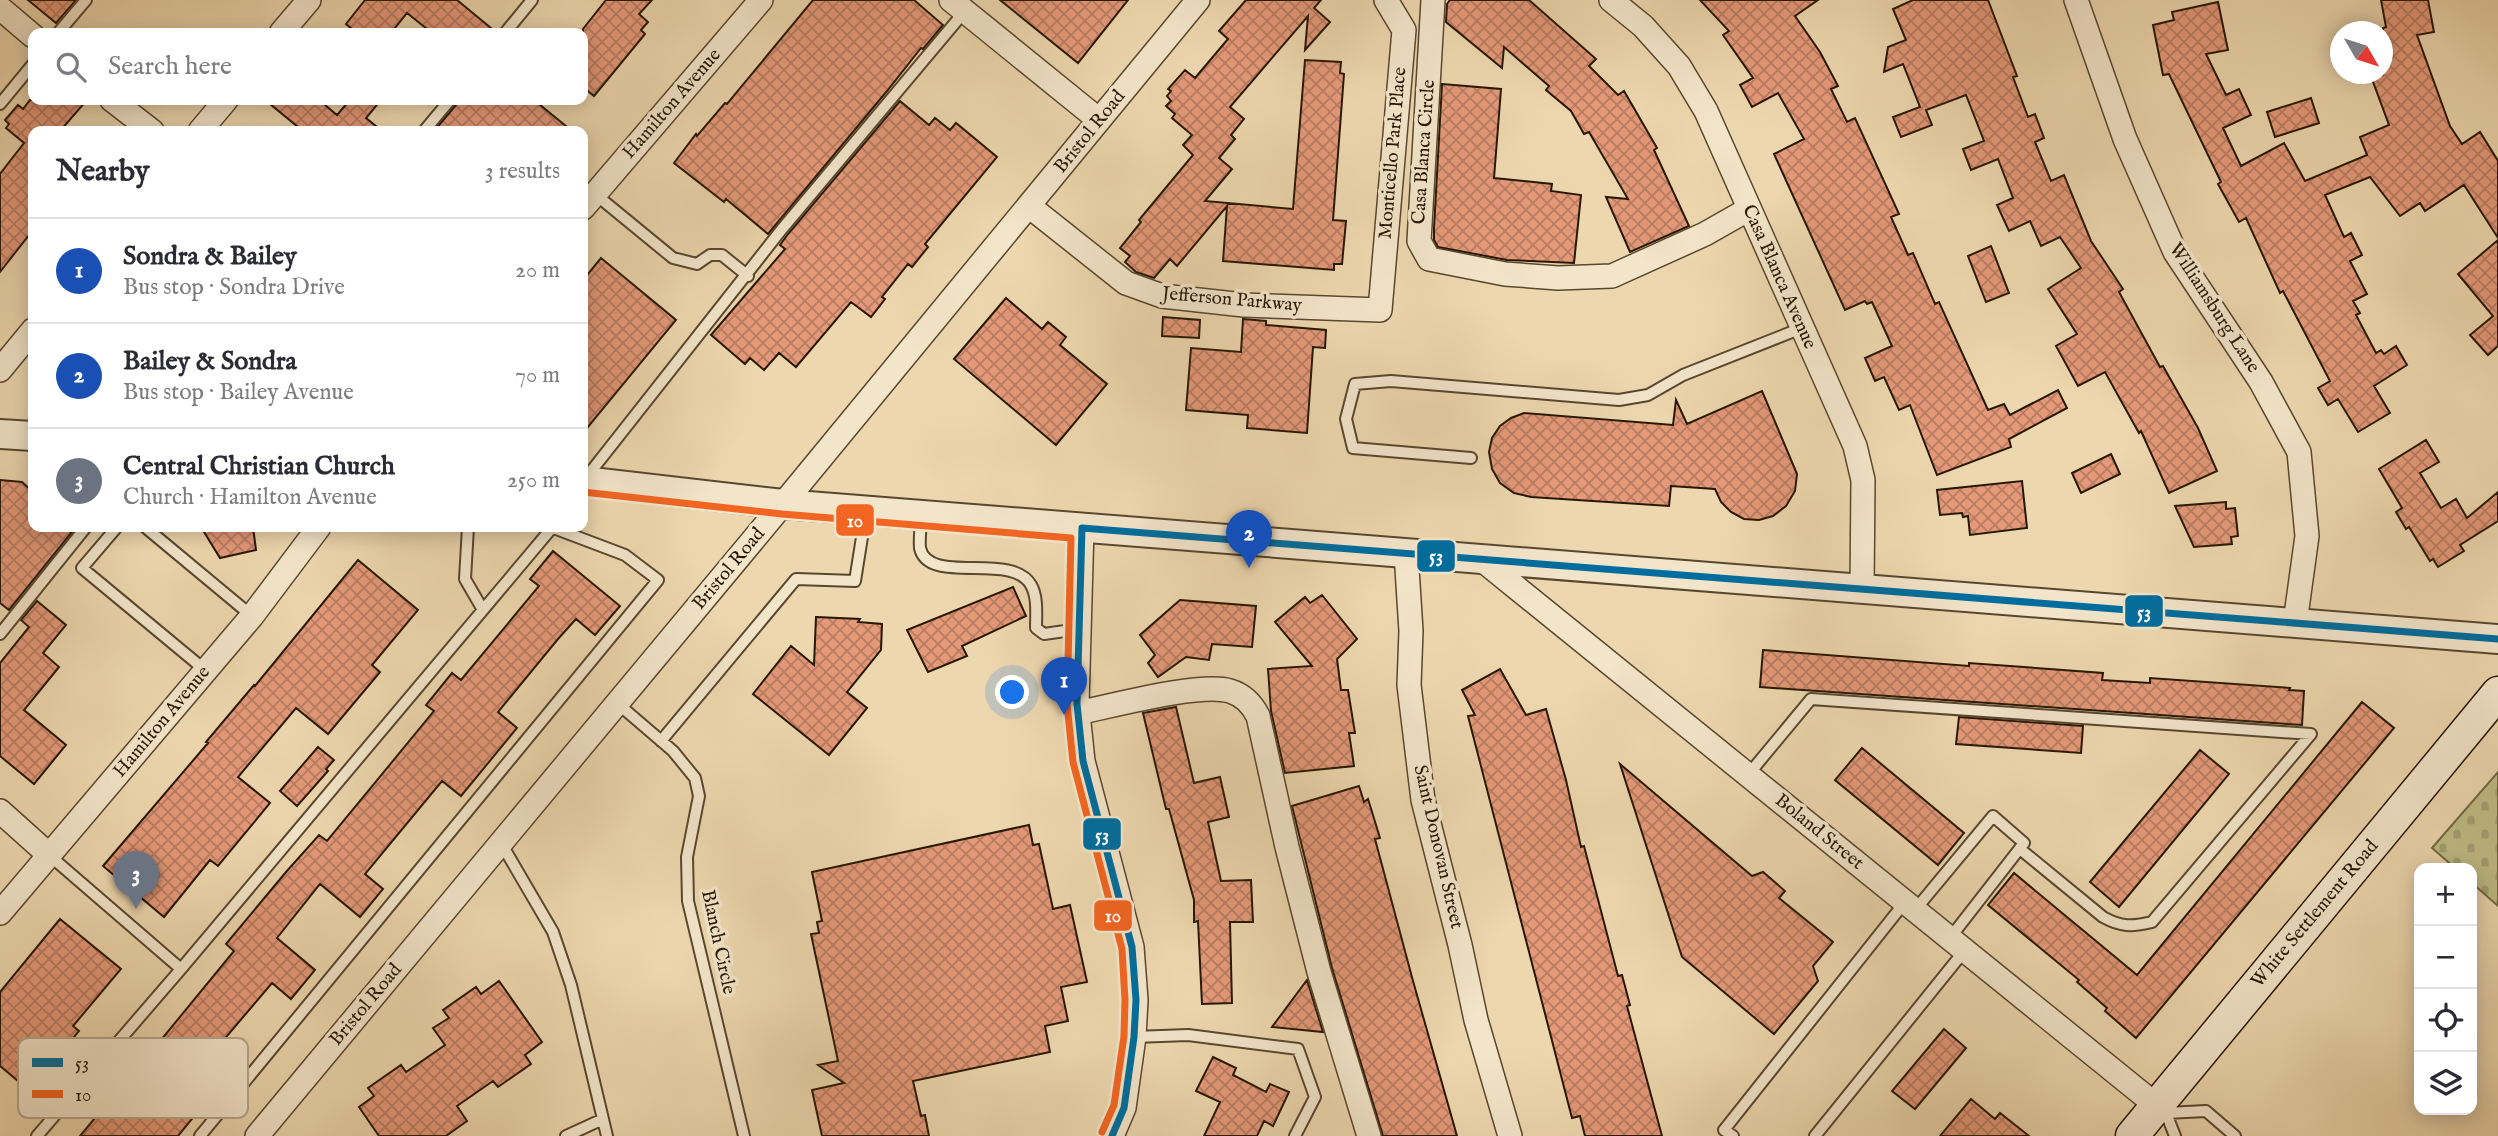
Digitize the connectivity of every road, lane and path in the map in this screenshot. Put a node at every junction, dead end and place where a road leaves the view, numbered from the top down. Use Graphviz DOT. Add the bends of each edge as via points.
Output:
graph roads {
  1 [pos="86,0"];
  2 [pos="309,0"];
  3 [pos="532,0"];
  4 [pos="761,0"];
  5 [pos="1198,0"];
  6 [pos="1386,0"];
  7 [pos="1433,0"];
  8 [pos="1611,0"];
  9 [pos="2076,0"];
  10 [pos="958,6"];
  11 [pos="0,8"];
  12 [pos="62,28"];
  13 [pos="285,28"];
  14 [pos="509,28"];
  15 [pos="28,32"];
  16 [pos="28,70"];
  17 [pos="0,104"];
  18 [pos="118,105"];
  19 [pos="222,105"];
  20 [pos="446,105"];
  21 [pos="1099,121"];
  22 [pos="146,126"];
  23 [pos="204,126"];
  24 [pos="428,126"];
  25 [pos="589,201"];
  26 [pos="1029,206"];
  27 [pos="1749,209"];
  28 [pos="748,275"];
  29 [pos="1380,310"];
  30 [pos="1802,328"];
  31 [pos="28,336"];
  32 [pos="0,370"];
  33 [pos="0,434"];
  34 [pos="28,436"];
  35 [pos="1471,457"];
  36 [pos="588,475"];
  37 [pos="588,482"];
  38 [pos="783,504"];
  39 [pos="866,511"];
  40 [pos="921,515"];
  41 [pos="1082,528"];
  42 [pos="82,532"];
  43 [pos="113,532"];
  44 [pos="151,532"];
  45 [pos="315,532"];
  46 [pos="468,532"];
  47 [pos="548,532"];
  48 [pos="562,532"];
  49 [pos="1406,553"];
  50 [pos="1481,559"];
  51 [pos="1862,589"];
  52 [pos="483,610"];
  53 [pos="252,616"];
  54 [pos="2295,623"];
  55 [pos="1079,629"];
  56 [pos="0,634"];
  57 [pos="2498,639"];
  58 [pos="205,670"];
  59 [pos="2498,693"];
  60 [pos="617,703"];
  61 [pos="1077,713"];
  62 [pos="661,741"];
  63 [pos="1748,775"];
  64 [pos="0,811"];
  65 [pos="500,843"];
  66 [pos="2020,849"];
  67 [pos="49,855"];
  68 [pos="1910,906"];
  69 [pos="0,913"];
  70 [pos="1958,944"];
  71 [pos="181,969"];
  72 [pos="1134,1037"];
  73 [pos="122,1038"];
  74 [pos="248,1078"];
  75 [pos="2162,1109"];
  76 [pos="53,1118"];
  77 [pos="215,1118"];
  78 [pos="603,1119"];
  79 [pos="2232,1135"];
  80 [pos="37,1136"];
  81 [pos="200,1136"];
  82 [pos="257,1136"];
  83 [pos="566,1136"];
  84 [pos="607,1136"];
  85 [pos="744,1136"];
  86 [pos="1112,1136"];
  87 [pos="1295,1136"];
  88 [pos="1370,1136"];
  89 [pos="1510,1136"];
  90 [pos="1733,1136"];
  91 [pos="1815,1136"];
  92 [pos="2132,1136"];
  93 [pos="2175,1136"];
  1 -- 12 [label="lane"];
  2 -- 13 [label="street"];
  3 -- 14 [label="lane"];
  4 -- 25 [label="street, Hamilton Avenue"];
  5 -- 21 [label="street, Bristol Road"];
  6 -- 29 [label="street, Monticello Park Place" via="1404,30"];
  7 -- 27 [label="street, Casa Blanca Circle" via="1419,241 1429,259 1505,274 1612,276"];
  8 -- 27 [label="street, Casa Blanca Avenue" via="1679,65 1706,111"];
  9 -- 54 [label="street, Williamsburg Lane" via="2125,139 2175,252 2261,382 2299,452 2307,536"];
  10 -- 21 [label="street"];
  10 -- 28 [label="lane"];
  11 -- 15 [label="street"];
  16 -- 17 [label="lane"];
  18 -- 22 [label="street"];
  19 -- 23 [label="street"];
  20 -- 24 [label="lane"];
  21 -- 26 [label="street, Bristol Road"];
  25 -- 28 [label="lane" via="673,258 697,264 710,255 722,254"];
  26 -- 29 [label="street, Jefferson Parkway" via="1126,283 1162,296 1244,305"];
  26 -- 38 [label="street, Bristol Road"];
  27 -- 30 [label="street, Casa Blanca Avenue"];
  28 -- 36 [label="lane"];
  30 -- 35 [label="lane" via="1683,375 1648,395 1619,400 1391,381 1355,384 1346,419 1353,448"];
  30 -- 51 [label="street, Casa Blanca Avenue" via="1855,446 1863,480"];
  31 -- 32 [label="street"];
  33 -- 34 [label="street"];
  37 -- 38 [label="street"];
  38 -- 39 [label="street"];
  38 -- 60 [label="street, Bristol Road"];
  39 -- 40 [label="street"];
  39 -- 62 [label="lane" via="855,581 796,579"];
  40 -- 41 [label="street"];
  40 -- 55 [label="lane" via="920,550 927,560 939,566 1019,574 1031,583 1035,595 1037,628 1044,634"];
  41 -- 49 [label="street"];
  41 -- 55 [label="street"];
  42 -- 56 [label="lane"];
  43 -- 58 [label="lane" via="82,568"];
  44 -- 53 [label="lane"];
  45 -- 53 [label="street, Hamilton Avenue"];
  46 -- 52 [label="lane" via="465,579"];
  47 -- 52 [label="lane"];
  48 -- 74 [label="lane" via="625,555 658,580"];
  49 -- 50 [label="street"];
  49 -- 89 [label="street, Saint Donovan Street" via="1409,685 1423,800 1476,1020"];
  50 -- 51 [label="street"];
  50 -- 63 [label="street, Boland Street"];
  51 -- 54 [label="street"];
  52 -- 71 [label="lane"];
  53 -- 58 [label="street, Hamilton Avenue"];
  54 -- 57 [label="street"];
  55 -- 61 [label="street"];
  58 -- 67 [label="street, Hamilton Avenue"];
  59 -- 75 [label="main road, White Settlement Road"];
  60 -- 62 [label="lane, Blanch Circle"];
  60 -- 65 [label="street, Bristol Road"];
  61 -- 72 [label="street" via="1083,761 1132,947"];
  61 -- 88 [label="street" via="1201,688 1230,691 1252,704 1319,972"];
  62 -- 85 [label="lane, Blanch Circle" via="695,778 699,796 687,857 688,901"];
  63 -- 66 [label="lane" via="1811,699 2311,734 2152,922 2133,927 2103,917"];
  63 -- 68 [label="street, Boland Street"];
  64 -- 67 [label="street"];
  65 -- 78 [label="lane" via="553,932 571,985"];
  65 -- 82 [label="street, Bristol Road"];
  66 -- 68 [label="lane" via="2024,843 1993,816"];
  66 -- 70 [label="lane"];
  67 -- 69 [label="street, Hamilton Avenue"];
  67 -- 71 [label="lane"];
  68 -- 70 [label="street, Boland Street"];
  68 -- 90 [label="lane" via="1724,1130"];
  70 -- 75 [label="street, Boland Street"];
  70 -- 91 [label="lane"];
  71 -- 73 [label="lane"];
  72 -- 86 [label="street" via="1124,1108"];
  72 -- 87 [label="lane" via="1188,1035 1298,1049 1315,1097"];
  75 -- 79 [label="lane" via="2206,1111"];
  75 -- 92 [label="main road, White Settlement Road"];
  75 -- 93 [label="lane"];
  76 -- 80 [label="lane"];
  77 -- 81 [label="lane"];
  78 -- 83 [label="lane"];
  78 -- 84 [label="lane"];
}
